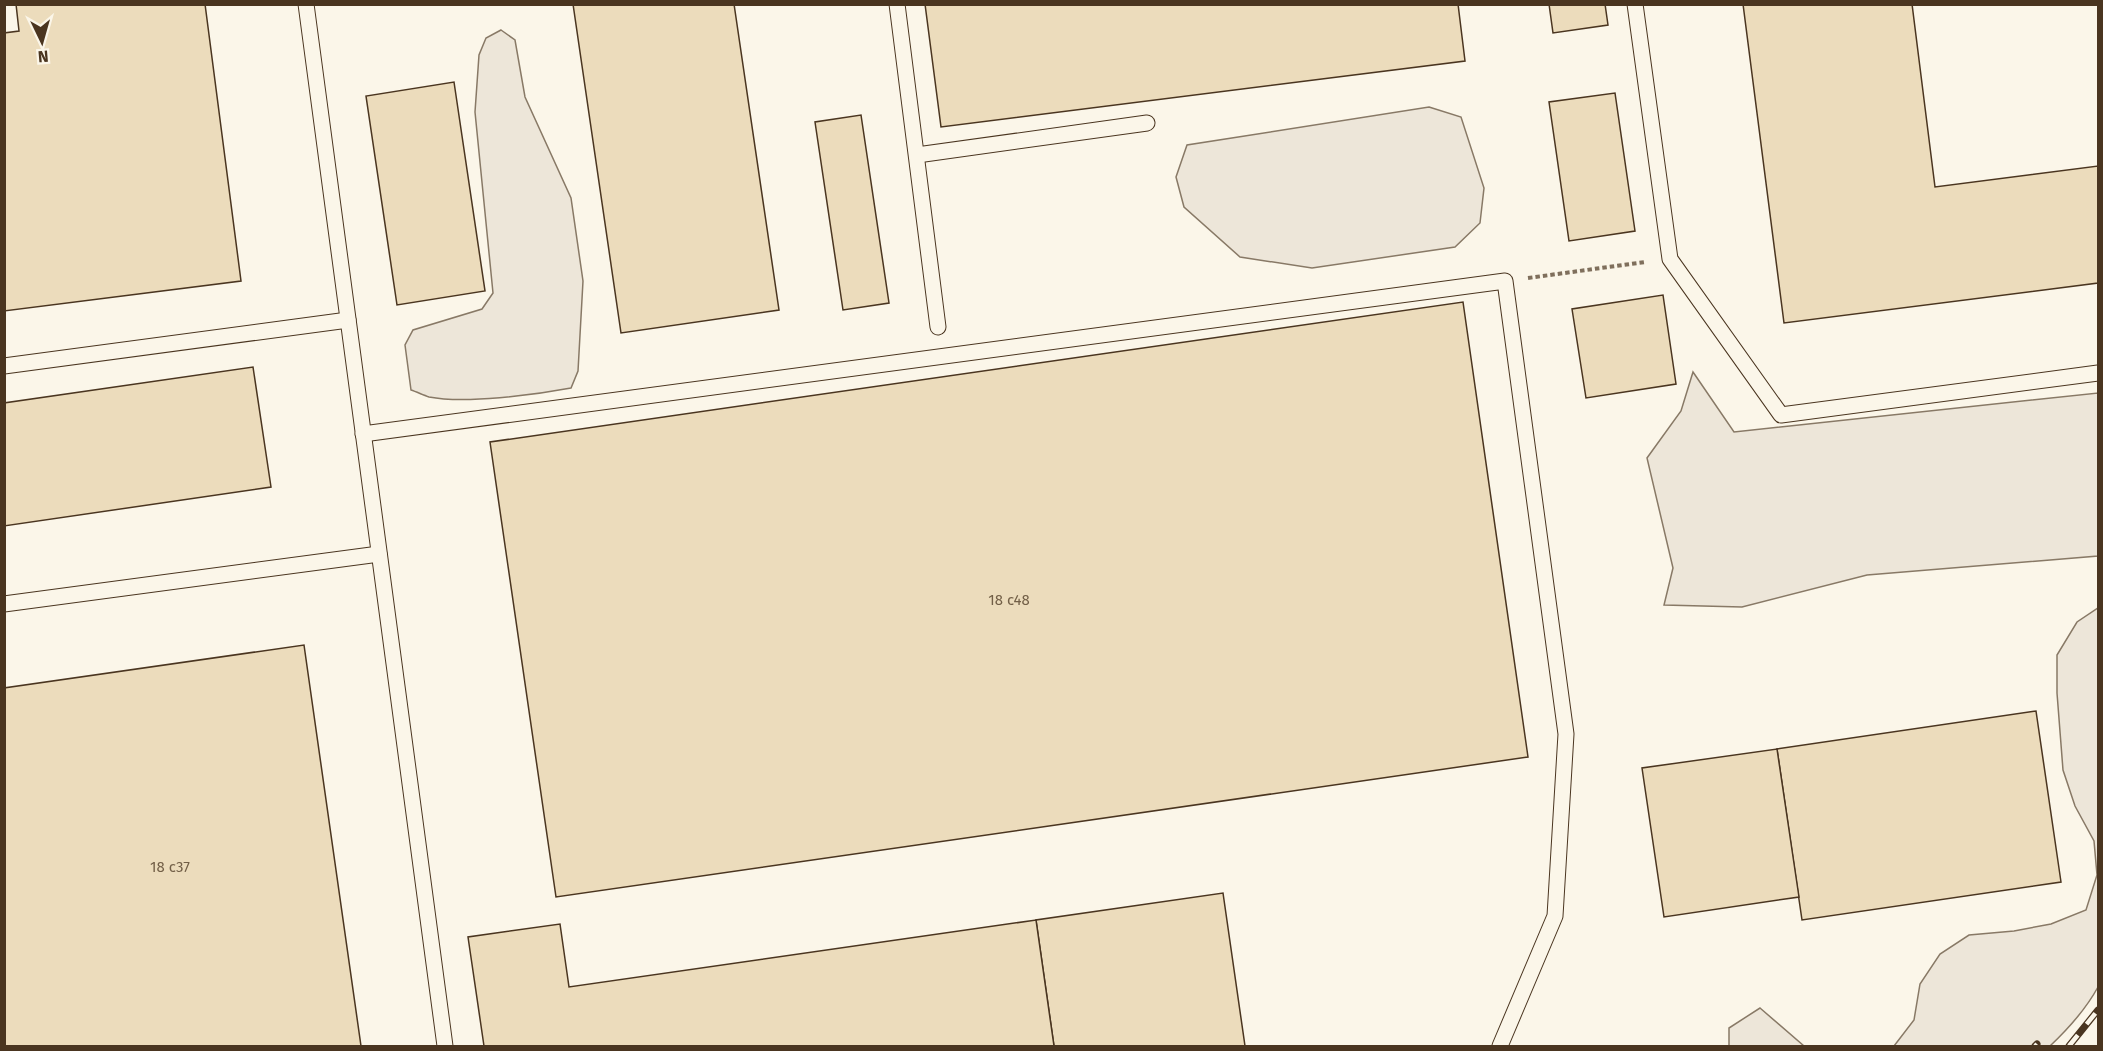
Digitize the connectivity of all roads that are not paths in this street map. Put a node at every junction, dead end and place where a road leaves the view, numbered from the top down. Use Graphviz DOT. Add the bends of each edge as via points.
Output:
graph roads {
  1 [pos="306,4"];
  2 [pos="897,4"];
  3 [pos="1635,4"];
  4 [pos="1148,123"];
  5 [pos="916,155"];
  6 [pos="348,320"];
  7 [pos="938,327"];
  8 [pos="4,366"];
  9 [pos="2098,373"];
  10 [pos="363,434"];
  11 [pos="379,554"];
  12 [pos="4,604"];
  13 [pos="445,1047"];
  14 [pos="1500,1047"];
  1 -- 6 [label="lane"];
  2 -- 5 [label="lane"];
  3 -- 9 [label="lane" via="1670,259 1781,415"];
  4 -- 5 [label="lane"];
  5 -- 7 [label="lane"];
  6 -- 8 [label="lane"];
  6 -- 10 [label="lane"];
  10 -- 11 [label="lane"];
  10 -- 14 [label="lane" via="1505,281 1566,734 1555,916"];
  11 -- 12 [label="lane"];
  11 -- 13 [label="lane"];
}
